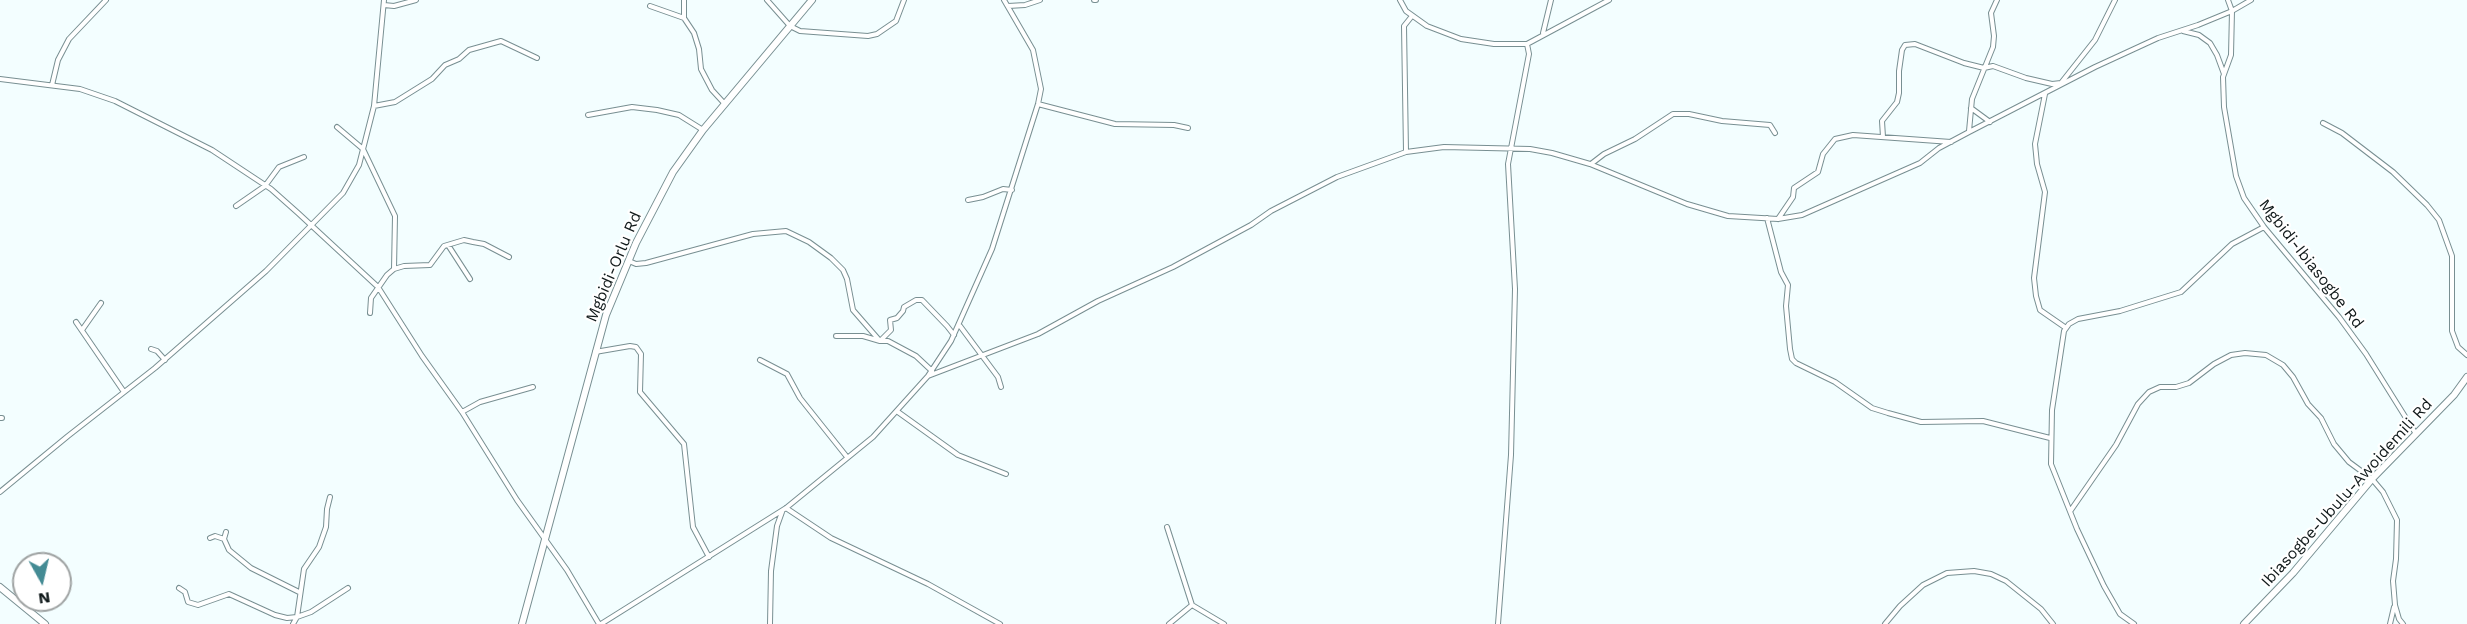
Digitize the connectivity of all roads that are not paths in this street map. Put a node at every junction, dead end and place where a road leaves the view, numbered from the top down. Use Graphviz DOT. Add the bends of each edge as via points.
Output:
graph roads {
  1 [pos="106,0"];
  2 [pos="416,0"];
  3 [pos="684,0"];
  4 [pos="767,0"];
  5 [pos="812,0"];
  6 [pos="904,0"];
  7 [pos="1004,0"];
  8 [pos="1040,0"];
  9 [pos="1400,0"];
  10 [pos="1551,0"];
  11 [pos="1609,0"];
  12 [pos="1997,0"];
  13 [pos="2115,0"];
  14 [pos="2228,0"];
  15 [pos="2252,0"];
  16 [pos="384,3"];
  17 [pos="650,6"];
  18 [pos="1008,6"];
  19 [pos="2232,11"];
  20 [pos="1412,15"];
  21 [pos="684,18"];
  22 [pos="790,26"];
  23 [pos="2182,31"];
  24 [pos="1543,34"];
  25 [pos="1527,44"];
  26 [pos="537,58"];
  27 [pos="1984,68"];
  28 [pos="2224,74"];
  29 [pos="0,79"];
  30 [pos="2061,83"];
  31 [pos="52,85"];
  32 [pos="2045,94"];
  33 [pos="723,102"];
  34 [pos="1038,104"];
  35 [pos="374,106"];
  36 [pos="1971,107"];
  37 [pos="588,115"];
  38 [pos="1990,122"];
  39 [pos="2323,123"];
  40 [pos="337,127"];
  41 [pos="1188,128"];
  42 [pos="703,130"];
  43 [pos="1969,132"];
  44 [pos="1775,133"];
  45 [pos="1883,137"];
  46 [pos="1952,142"];
  47 [pos="1512,147"];
  48 [pos="363,149"];
  49 [pos="1406,152"];
  50 [pos="304,157"];
  51 [pos="1590,164"];
  52 [pos="265,186"];
  53 [pos="1012,190"];
  54 [pos="968,200"];
  55 [pos="236,206"];
  56 [pos="1767,218"];
  57 [pos="1778,219"];
  58 [pos="310,225"];
  59 [pos="2264,227"];
  60 [pos="448,245"];
  61 [pos="509,257"];
  62 [pos="629,261"];
  63 [pos="394,269"];
  64 [pos="470,279"];
  65 [pos="378,287"];
  66 [pos="101,303"];
  67 [pos="370,313"];
  68 [pos="76,322"];
  69 [pos="960,326"];
  70 [pos="2066,328"];
  71 [pos="82,330"];
  72 [pos="954,335"];
  73 [pos="836,336"];
  74 [pos="880,341"];
  75 [pos="151,349"];
  76 [pos="595,352"];
  77 [pos="2467,355"];
  78 [pos="980,356"];
  79 [pos="165,360"];
  80 [pos="760,360"];
  81 [pos="932,371"];
  82 [pos="928,376"];
  83 [pos="2467,377"];
  84 [pos="533,387"];
  85 [pos="1001,387"];
  86 [pos="124,392"];
  87 [pos="462,412"];
  88 [pos="898,412"];
  89 [pos="2417,435"];
  90 [pos="2050,438"];
  91 [pos="847,458"];
  92 [pos="1006,474"];
  93 [pos="2372,479"];
  94 [pos="0,492"];
  95 [pos="330,497"];
  96 [pos="784,509"];
  97 [pos="2071,510"];
  98 [pos="1167,527"];
  99 [pos="226,532"];
  100 [pos="210,538"];
  101 [pos="224,539"];
  102 [pos="544,541"];
  103 [pos="709,557"];
  104 [pos="0,588"];
  105 [pos="179,588"];
  106 [pos="348,588"];
  107 [pos="300,592"];
  108 [pos="1192,605"];
  109 [pos="2395,605"];
  110 [pos="297,617"];
  111 [pos="2392,618"];
  112 [pos="2399,619"];
  113 [pos="45,624"];
  114 [pos="293,624"];
  115 [pos="522,624"];
  116 [pos="600,624"];
  117 [pos="770,624"];
  118 [pos="1000,624"];
  119 [pos="1169,624"];
  120 [pos="1224,624"];
  121 [pos="1498,624"];
  122 [pos="1885,624"];
  123 [pos="2053,624"];
  124 [pos="2134,624"];
  125 [pos="2244,624"];
  126 [pos="2390,624"];
  127 [pos="2403,624"];
  1 -- 31 [label="street" via="69,39 58,60"];
  2 -- 16 [label="street" via="394,6"];
  3 -- 21 [label="street"];
  4 -- 22 [label="street"];
  5 -- 22 [label="main road, Mgbidi-Orlu Rd"];
  6 -- 22 [label="street" via="896,21 878,34 807,32"];
  7 -- 18 [label="street"];
  8 -- 18 [label="street"];
  9 -- 20 [label="street"];
  10 -- 24 [label="street"];
  11 -- 24 [label="street"];
  12 -- 27 [label="street" via="1991,13 1993,47"];
  13 -- 30 [label="street" via="2095,40"];
  14 -- 19 [label="street"];
  15 -- 19 [label="street"];
  16 -- 35 [label="street"];
  17 -- 21 [label="street"];
  18 -- 34 [label="street" via="1033,50 1041,89"];
  19 -- 23 [label="street"];
  19 -- 28 [label="street, Mgbidi-Ibiasogbe Rd" via="2231,55"];
  20 -- 25 [label="street" via="1427,26 1461,39"];
  20 -- 49 [label="street" via="1404,27"];
  21 -- 33 [label="street" via="694,33 701,69"];
  22 -- 33 [label="main road, Mgbidi-Orlu Rd"];
  23 -- 28 [label="street" via="2199,35 2210,43"];
  23 -- 30 [label="street" via="2158,38"];
  24 -- 25 [label="street"];
  25 -- 47 [label="street" via="1529,54"];
  26 -- 35 [label="street" via="501,40 469,50 395,102"];
  27 -- 30 [label="street" via="1993,66 2026,78"];
  27 -- 36 [label="street"];
  27 -- 45 [label="street" via="1915,44 1905,45 1897,102 1882,121"];
  28 -- 59 [label="street, Mgbidi-Ibiasogbe Rd" via="2224,107 2236,176 2244,198"];
  29 -- 31 [label="street"];
  30 -- 32 [label="street"];
  31 -- 52 [label="street" via="80,89 115,101 212,150"];
  32 -- 38 [label="street"];
  32 -- 70 [label="street" via="2035,144 2045,192 2034,278 2040,310"];
  33 -- 42 [label="main road, Mgbidi-Orlu Rd"];
  34 -- 41 [label="street" via="1115,124"];
  34 -- 53 [label="street"];
  35 -- 48 [label="street"];
  36 -- 38 [label="street"];
  36 -- 43 [label="street"];
  37 -- 42 [label="street" via="632,107 657,110 679,115"];
  38 -- 43 [label="street"];
  39 -- 77 [label="street" via="2393,172 2439,220 2452,256 2452,330 2458,347"];
  40 -- 48 [label="street"];
  42 -- 62 [label="main road, Mgbidi-Orlu Rd" via="673,172"];
  43 -- 46 [label="street"];
  44 -- 51 [label="street" via="1770,125 1672,114"];
  45 -- 46 [label="street"];
  45 -- 57 [label="street" via="1853,135 1835,139 1823,154 1818,172 1794,188 1793,197"];
  46 -- 57 [label="street" via="1883,180 1802,215"];
  47 -- 49 [label="street" via="1444,147"];
  47 -- 51 [label="street"];
  47 -- 121 [label="street" via="1508,164 1515,289 1511,455"];
  48 -- 58 [label="street" via="343,193"];
  48 -- 63 [label="street" via="394,216"];
  49 -- 78 [label="street" via="1337,177 1173,267 1038,334"];
  50 -- 52 [label="street" via="279,166"];
  51 -- 56 [label="street" via="1687,204 1728,216"];
  52 -- 55 [label="street"];
  52 -- 58 [label="street"];
  53 -- 54 [label="street"];
  53 -- 69 [label="street"];
  56 -- 57 [label="street"];
  56 -- 90 [label="street" via="1788,285 1790,349 1797,363 1835,382 1872,408 1896,416 1921,422 1983,421"];
  58 -- 65 [label="street"];
  58 -- 79 [label="street" via="266,271"];
  59 -- 70 [label="street" via="2232,244 2181,292 2130,309 2078,319"];
  59 -- 89 [label="street, Mgbidi-Ibiasogbe Rd" via="2359,345"];
  60 -- 61 [label="street" via="464,240 484,244"];
  60 -- 63 [label="street" via="430,264"];
  60 -- 64 [label="street"];
  62 -- 74 [label="street" via="646,264 753,234 786,231 808,242 843,270 853,310"];
  62 -- 76 [label="main road, Mgbidi-Orlu Rd"];
  63 -- 65 [label="street"];
  65 -- 67 [label="street" via="371,298"];
  65 -- 87 [label="street"];
  66 -- 71 [label="street"];
  68 -- 71 [label="street"];
  69 -- 72 [label="street"];
  69 -- 78 [label="street"];
  70 -- 90 [label="street"];
  71 -- 86 [label="street"];
  72 -- 74 [label="street" via="922,300 916,300 890,320 891,330"];
  72 -- 81 [label="street"];
  73 -- 74 [label="street" via="863,336"];
  74 -- 81 [label="street" via="888,341 916,356"];
  75 -- 79 [label="street"];
  76 -- 102 [label="main road, Mgbidi-Orlu Rd"];
  76 -- 103 [label="street" via="630,346 641,354 640,392 684,444 693,527"];
  78 -- 82 [label="street"];
  78 -- 85 [label="street" via="998,377"];
  79 -- 86 [label="street"];
  80 -- 91 [label="street" via="787,374 800,398"];
  81 -- 82 [label="street"];
  82 -- 88 [label="street"];
  83 -- 89 [label="main road, Ibiasogbe-Ubulu-Awoidemili Rd"];
  84 -- 87 [label="street" via="480,402"];
  86 -- 94 [label="street"];
  87 -- 102 [label="street"];
  88 -- 91 [label="street"];
  88 -- 92 [label="street" via="958,455"];
  89 -- 93 [label="main road, Ibiasogbe-Ubulu-Awoidemili Rd"];
  90 -- 97 [label="street" via="2051,464"];
  91 -- 96 [label="street"];
  93 -- 97 [label="street" via="2349,462 2334,444 2321,418 2283,365 2266,355 2245,353 2214,363 2182,385 2149,392"];
  93 -- 109 [label="street" via="2397,520"];
  93 -- 125 [label="main road, Ibiasogbe-Ubulu-Awoidemili Rd"];
  95 -- 107 [label="street" via="326,527 319,547 304,569"];
  96 -- 103 [label="street"];
  96 -- 117 [label="street" via="777,526 771,571"];
  96 -- 118 [label="street" via="831,538"];
  97 -- 124 [label="street" via="2104,586 2120,614"];
  98 -- 108 [label="street"];
  99 -- 101 [label="street"];
  100 -- 101 [label="street"];
  101 -- 107 [label="street" via="229,550 251,568"];
  102 -- 115 [label="main road, Mgbidi-Orlu Rd"];
  102 -- 116 [label="street"];
  103 -- 116 [label="street"];
  104 -- 113 [label="main road"];
  105 -- 110 [label="street" via="188,602 198,605 229,594 275,615"];
  106 -- 110 [label="street"];
  107 -- 110 [label="street"];
  108 -- 119 [label="street"];
  108 -- 120 [label="street"];
  109 -- 111 [label="street"];
  109 -- 112 [label="street"];
  110 -- 114 [label="street"];
  111 -- 112 [label="street"];
  111 -- 126 [label="street"];
  112 -- 127 [label="street"];
  122 -- 123 [label="street" via="1923,585 1947,573 1974,571 2006,581"];
}
